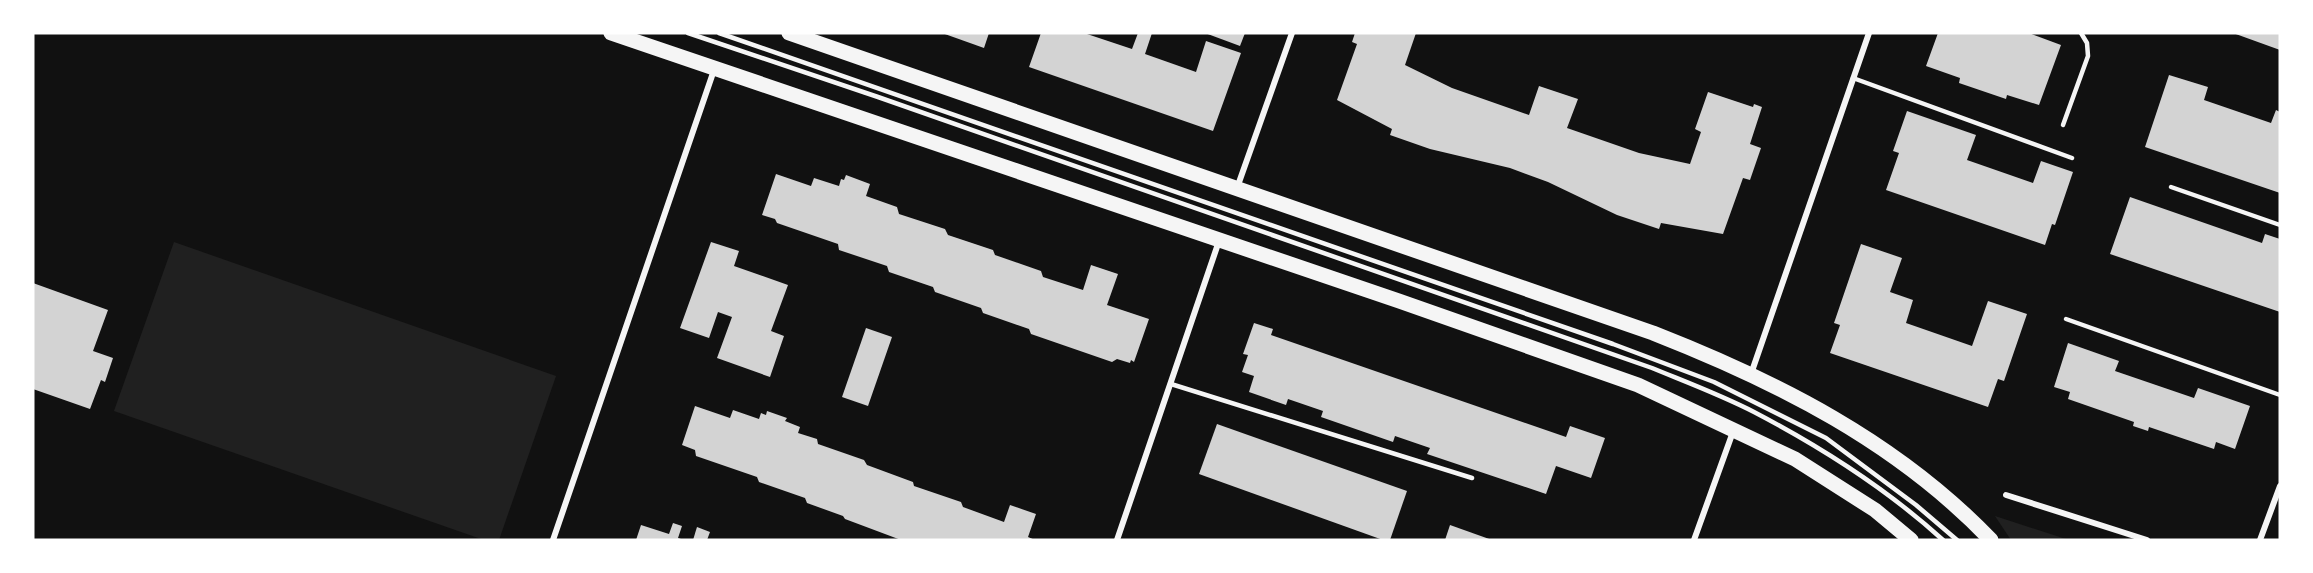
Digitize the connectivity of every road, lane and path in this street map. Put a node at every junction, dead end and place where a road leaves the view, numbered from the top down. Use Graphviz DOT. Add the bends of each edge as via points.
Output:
graph roads {
  1 [pos="611,33"];
  2 [pos="688,33"];
  3 [pos="719,33"];
  4 [pos="789,33"];
  5 [pos="1292,33"];
  6 [pos="1869,33"];
  7 [pos="2081,33"];
  8 [pos="714,69"];
  9 [pos="1853,78"];
  10 [pos="2063,125"];
  11 [pos="2072,158"];
  12 [pos="2171,187"];
  13 [pos="1237,190"];
  14 [pos="2280,225"];
  15 [pos="1219,241"];
  16 [pos="2066,319"];
  17 [pos="1751,374"];
  18 [pos="1171,384"];
  19 [pos="2280,395"];
  20 [pos="1734,429"];
  21 [pos="1472,478"];
  22 [pos="2280,486"];
  23 [pos="2006,495"];
  24 [pos="553,540"];
  25 [pos="1117,540"];
  26 [pos="1694,540"];
  27 [pos="1911,540"];
  28 [pos="1943,540"];
  29 [pos="1957,540"];
  30 [pos="1991,540"];
  31 [pos="2147,540"];
  32 [pos="2260,540"];
  1 -- 8 [label="main road"];
  2 -- 28 [label="lane" via="1652,368 1743,406 1817,447 1892,498"];
  3 -- 29 [label="lane" via="1714,382 1827,438"];
  4 -- 13 [label="main road"];
  5 -- 13 [label="street"];
  6 -- 9 [label="street"];
  7 -- 10 [label="lane" via="2088,56"];
  8 -- 15 [label="main road"];
  8 -- 24 [label="street"];
  9 -- 11 [label="lane"];
  9 -- 17 [label="street"];
  12 -- 14 [label="lane"];
  13 -- 17 [label="main road" via="1653,333"];
  15 -- 18 [label="street"];
  15 -- 20 [label="main road" via="1606,373"];
  16 -- 19 [label="lane"];
  17 -- 30 [label="main road" via="1828,414 1903,463 1941,492"];
  18 -- 21 [label="lane"];
  18 -- 25 [label="street"];
  20 -- 26 [label="street"];
  20 -- 27 [label="main road" via="1819,473 1875,510"];
  22 -- 32 [label="street"];
  23 -- 31 [label="street"];
}
